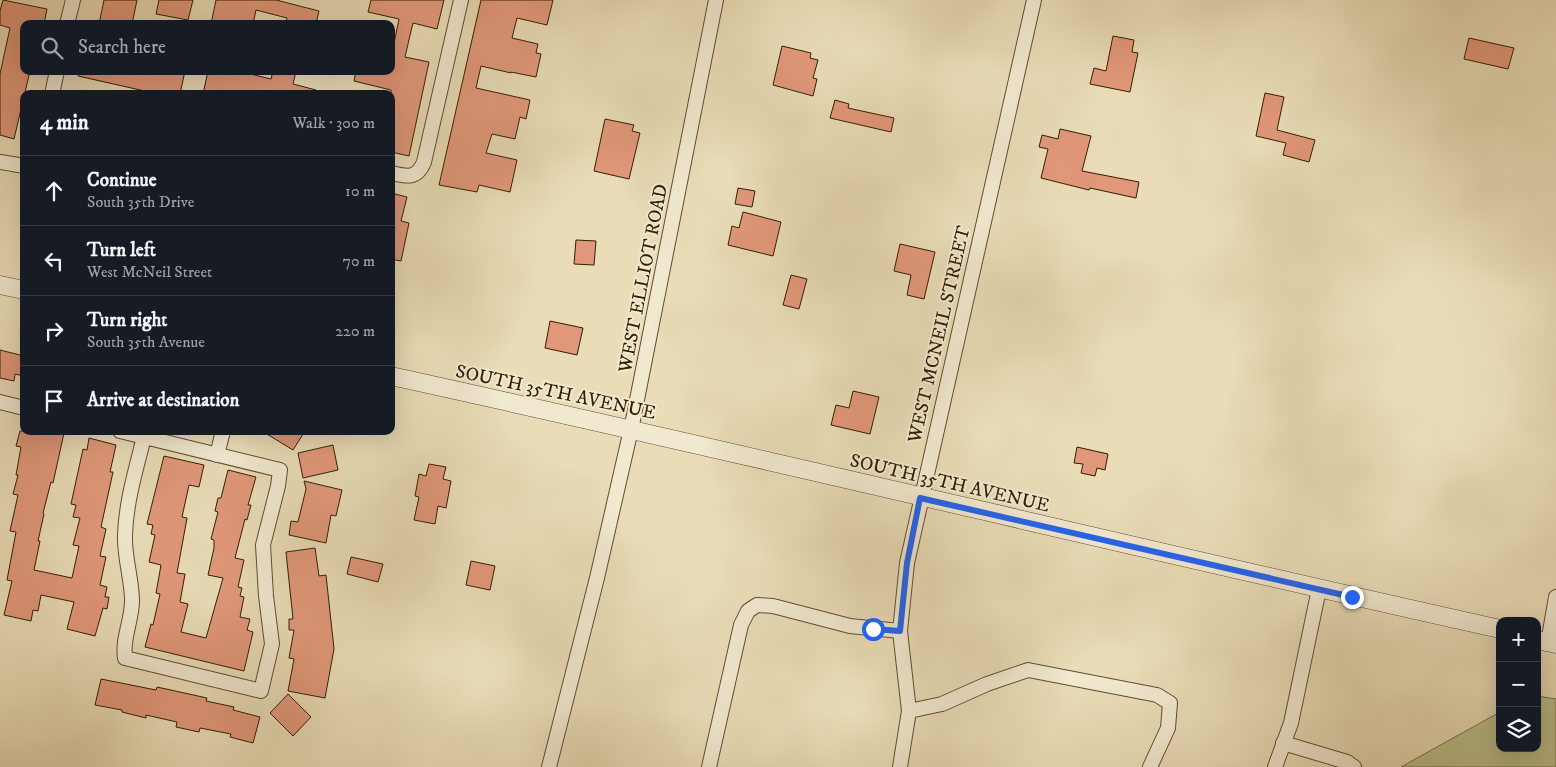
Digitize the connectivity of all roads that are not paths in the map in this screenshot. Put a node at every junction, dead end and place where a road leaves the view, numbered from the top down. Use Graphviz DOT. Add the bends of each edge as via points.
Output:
graph roads {
  1 [pos="73,0"];
  2 [pos="461,0"];
  3 [pos="716,0"];
  4 [pos="1034,0"];
  5 [pos="68,20"];
  6 [pos="56,75"];
  7 [pos="53,90"];
  8 [pos="0,162"];
  9 [pos="20,165"];
  10 [pos="395,174"];
  11 [pos="0,285"];
  12 [pos="20,289"];
  13 [pos="395,377"];
  14 [pos="0,402"];
  15 [pos="20,407"];
  16 [pos="631,428"];
  17 [pos="136,435"];
  18 [pos="222,435"];
  19 [pos="144,437"];
  20 [pos="217,455"];
  21 [pos="920,498"];
  22 [pos="1319,589"];
  23 [pos="1556,597"];
  24 [pos="1496,628"];
  25 [pos="900,631"];
  26 [pos="1547,642"];
  27 [pos="909,711"];
  28 [pos="1284,743"];
  29 [pos="549,767"];
  30 [pos="709,767"];
  31 [pos="900,767"];
  32 [pos="1150,767"];
  33 [pos="1275,767"];
  34 [pos="1354,767"];
  1 -- 5 [label="street"];
  2 -- 10 [label="street" via="424,162 415,174"];
  3 -- 16 [label="street, WEST ELLIOT ROAD"];
  4 -- 21 [label="street, WEST MCNEIL STREET"];
  6 -- 7 [label="street"];
  8 -- 9 [label="street"];
  11 -- 12 [label="street"];
  13 -- 16 [label="street, SOUTH 35TH AVENUE"];
  14 -- 15 [label="street"];
  16 -- 21 [label="street, SOUTH 35TH AVENUE"];
  16 -- 29 [label="street, WEST ELLIOT ROAD"];
  17 -- 19 [label="street"];
  18 -- 20 [label="street"];
  19 -- 20 [label="street"];
  19 -- 20 [label="street" via="128,502 125,537 132,601 125,658 261,691 272,644 263,545 280,470"];
  21 -- 22 [label="street, SOUTH 35TH AVENUE"];
  21 -- 25 [label="street, WEST MCNEIL STREET" via="907,563"];
  22 -- 24 [label="street, SOUTH 35TH AVENUE"];
  22 -- 28 [label="street"];
  23 -- 26 [label="street"];
  25 -- 27 [label="street, WEST MCNEIL STREET"];
  25 -- 30 [label="street" via="850,626 773,606 757,605 748,611 741,625"];
  27 -- 31 [label="street, WEST MCNEIL STREET"];
  27 -- 32 [label="street" via="942,704 993,681 1028,670 1157,695 1170,703 1168,728"];
  28 -- 33 [label="street"];
  28 -- 34 [label="street"];
}
